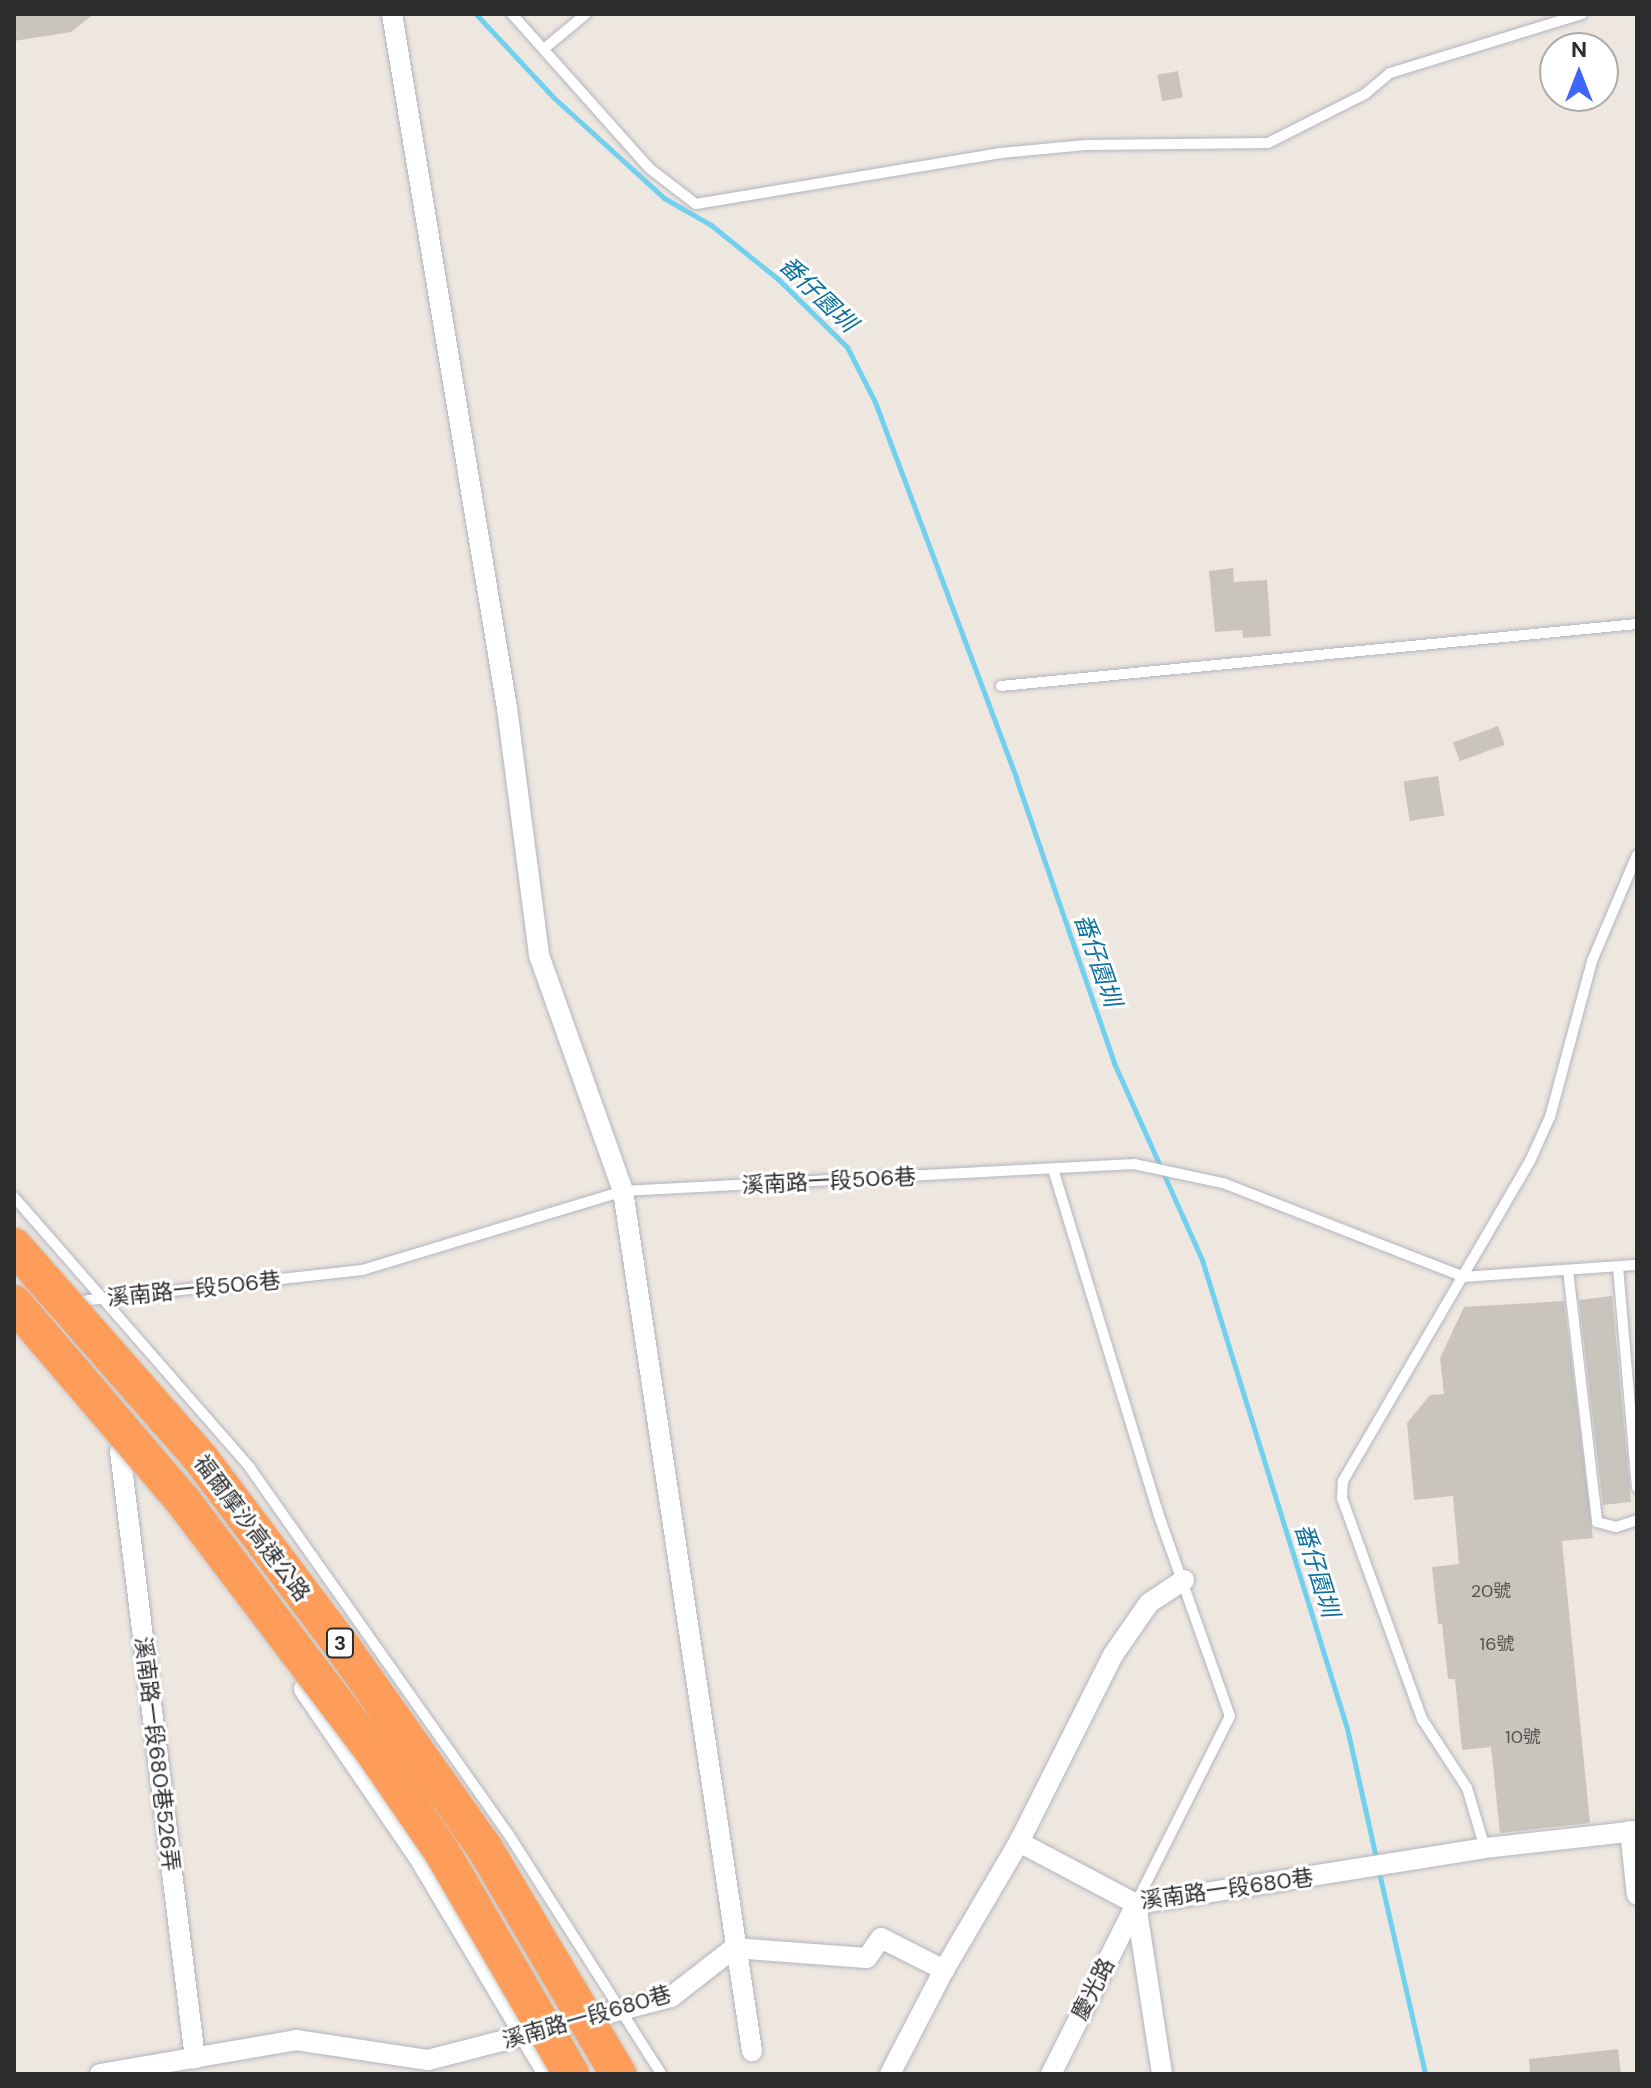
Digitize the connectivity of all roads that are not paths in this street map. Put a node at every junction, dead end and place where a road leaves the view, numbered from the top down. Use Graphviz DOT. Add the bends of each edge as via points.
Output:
graph roads {
  1 [pos="392,14"];
  2 [pos="512,14"];
  3 [pos="586,14"];
  4 [pos="1582,14"];
  5 [pos="545,48"];
  6 [pos="1637,624"];
  7 [pos="1001,686"];
  8 [pos="1637,855"];
  9 [pos="1053,1169"];
  10 [pos="623,1191"];
  11 [pos="14,1197"];
  12 [pos="14,1246"];
  13 [pos="1637,1265"];
  14 [pos="1618,1267"];
  15 [pos="1568,1270"];
  16 [pos="1464,1277"];
  17 [pos="103,1299"];
  18 [pos="25,1305"];
  19 [pos="14,1324"];
  20 [pos="120,1451"];
  21 [pos="1637,1487"];
  22 [pos="1637,1520"];
  23 [pos="1184,1580"];
  24 [pos="1634,1831"];
  25 [pos="1019,1842"];
  26 [pos="1485,1848"];
  27 [pos="1637,1895"];
  28 [pos="1136,1904"];
  29 [pos="734,1948"];
  30 [pos="944,1970"];
  31 [pos="620,2012"];
  32 [pos="523,2037"];
  33 [pos="752,2051"];
  34 [pos="195,2058"];
  35 [pos="427,2067"];
  36 [pos="100,2074"];
  37 [pos="548,2074"];
  38 [pos="571,2074"];
  39 [pos="618,2074"];
  40 [pos="661,2074"];
  41 [pos="890,2074"];
  42 [pos="1051,2074"];
  43 [pos="1162,2074"];
  1 -- 10 [label="street" via="507,708 539,955"];
  2 -- 5 [label="lane"];
  3 -- 5 [label="lane"];
  4 -- 5 [label="lane" via="1390,73 1354,100 1268,143 1086,145 1001,153 696,204 649,168"];
  6 -- 7 [label="lane"];
  8 -- 16 [label="lane" via="1592,961 1550,1117"];
  9 -- 10 [label="lane, 溪南路一段506巷"];
  9 -- 16 [label="lane, 溪南路一段506巷" via="1154,1168 1223,1183"];
  9 -- 23 [label="lane" via="1158,1513"];
  10 -- 17 [label="lane, 溪南路一段506巷" via="362,1270"];
  10 -- 29 [label="street"];
  11 -- 17 [label="lane"];
  12 -- 39 [label="highway, 福爾摩沙高速公路 / 3, bridge" via="201,1459 351,1658 484,1847"];
  13 -- 14 [label="lane, 溪南路一段506巷"];
  14 -- 15 [label="lane, 溪南路一段506巷"];
  14 -- 21 [label="lane"];
  15 -- 16 [label="lane, 溪南路一段506巷"];
  15 -- 22 [label="lane" via="1597,1522 1616,1527"];
  16 -- 26 [label="lane" via="1343,1481 1342,1498 1422,1719 1467,1788"];
  17 -- 18 [label="lane, 溪南路一段506巷"];
  17 -- 31 [label="lane" via="250,1468 509,1835"];
  18 -- 38 [label="highway, 福爾摩沙高速公路 / 3, bridge" via="183,1501 365,1741 442,1852"];
  19 -- 20 [label="street"];
  20 -- 32 [label="street" via="219,1572 325,1719 465,1931"];
  20 -- 34 [label="street, 溪南路一段680巷526弄"];
  23 -- 25 [label="street" via="1149,1603 1113,1655"];
  23 -- 28 [label="lane" via="1230,1716"];
  24 -- 26 [label="street"];
  24 -- 27 [label="street"];
  25 -- 28 [label="street, 溪南路一段680巷"];
  25 -- 30 [label="street"];
  26 -- 28 [label="street, 溪南路一段680巷"];
  28 -- 42 [label="street, 慶光路"];
  28 -- 43 [label="street"];
  29 -- 30 [label="street" via="867,1958 881,1938"];
  29 -- 31 [label="street, 溪南路一段680巷" via="671,1997"];
  29 -- 33 [label="street"];
  30 -- 41 [label="street"];
  31 -- 32 [label="street, 溪南路一段680巷"];
  31 -- 40 [label="lane"];
  32 -- 35 [label="street, 溪南路一段680巷"];
  32 -- 37 [label="street"];
  34 -- 35 [label="street, 溪南路一段680巷" via="296,2040"];
  34 -- 36 [label="street, 溪南路一段680巷"];
}
